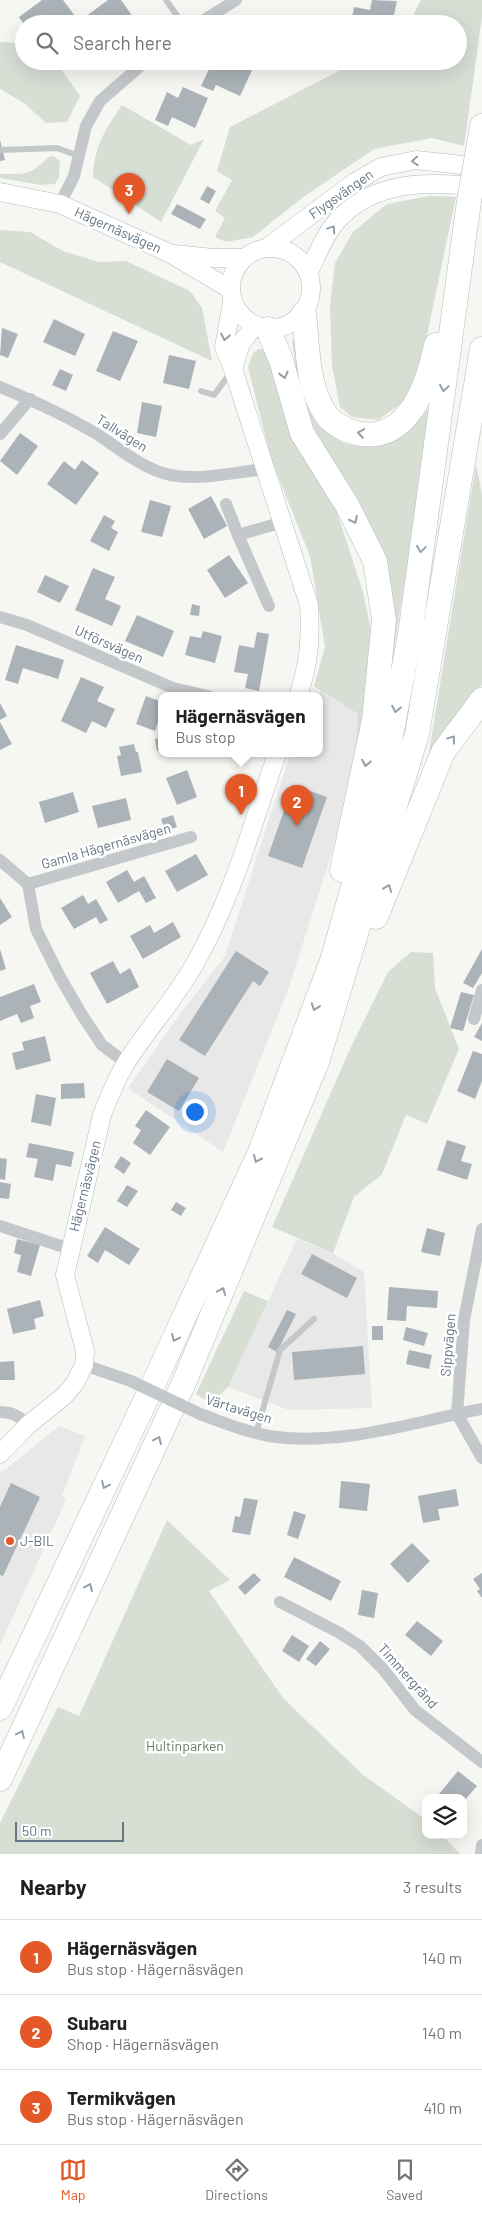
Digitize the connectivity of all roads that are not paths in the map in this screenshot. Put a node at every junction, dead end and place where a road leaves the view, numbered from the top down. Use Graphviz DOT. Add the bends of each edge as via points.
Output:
graph roads {
  1 [pos="166,0"];
  2 [pos="236,0"];
  3 [pos="177,15"];
  4 [pos="212,15"];
  5 [pos="136,70"];
  6 [pos="481,146"];
  7 [pos="0,150"];
  8 [pos="79,156"];
  9 [pos="0,192"];
  10 [pos="476,194"];
  11 [pos="60,204"];
  12 [pos="268,247"];
  13 [pos="169,253"];
  14 [pos="244,258"];
  15 [pos="309,272"];
  16 [pos="231,296"];
  17 [pos="304,312"];
  18 [pos="262,327"];
  19 [pos="482,349"];
  20 [pos="233,369"];
  21 [pos="0,387"];
  22 [pos="201,391"];
  23 [pos="30,399"];
  24 [pos="0,434"];
  25 [pos="266,469"];
  26 [pos="226,504"];
  27 [pos="283,522"];
  28 [pos="238,535"];
  29 [pos="269,606"];
  30 [pos="0,618"];
  31 [pos="190,692"];
  32 [pos="299,692"];
  33 [pos="482,700"];
  34 [pos="276,757"];
  35 [pos="191,837"];
  36 [pos="0,860"];
  37 [pos="28,884"];
  38 [pos="332,961"];
  39 [pos="482,990"];
  40 [pos="474,1019"];
  41 [pos="317,1062"];
  42 [pos="126,1063"];
  43 [pos="0,1226"];
  44 [pos="482,1229"];
  45 [pos="70,1248"];
  46 [pos="314,1319"];
  47 [pos="84,1365"];
  48 [pos="482,1409"];
  49 [pos="0,1412"];
  50 [pos="457,1414"];
  51 [pos="28,1425"];
  52 [pos="256,1433"];
  53 [pos="0,1454"];
  54 [pos="482,1458"];
  55 [pos="280,1602"];
  56 [pos="0,1708"];
  57 [pos="482,1762"];
  58 [pos="0,1779"];
  59 [pos="482,1845"];
  60 [pos="481,1854"];
  1 -- 3 [label="lane"];
  2 -- 4 [label="street"];
  5 -- 8 [label="street, Hägernäsvägen" via="100,101 86,126"];
  6 -- 10 [label="highway, bridge"];
  6 -- 12 [label="street, Flygsvängen, one-way" via="381,167 355,182"];
  7 -- 8 [label="lane" via="57,148"];
  8 -- 11 [label="street, Hägernäsvägen" via="74,176"];
  9 -- 11 [label="street"];
  15 -- 10 [label="street, Flygsvängen, one-way" via="336,223 370,195 410,184"];
  10 -- 17 [label="highway, one-way" via="430,372 418,401 405,418 387,431 367,435 345,430 326,414 312,379"];
  10 -- 38 [label="highway, one-way" via="410,635 381,788"];
  11 -- 13 [label="street, Hägernäsvägen"];
  12 -- 14 [label="street" via="255,250"];
  12 -- 15 [label="street" via="285,249 299,258"];
  13 -- 14 [label="street, Hägernäsvägen"];
  13 -- 16 [label="street, Hägernäsvägen"];
  14 -- 16 [label="street" via="235,269"];
  15 -- 17 [label="street" via="312,286"];
  16 -- 18 [label="street" via="244,318"];
  16 -- 20 [label="street, one-way" via="224,347"];
  17 -- 18 [label="street" via="288,325"];
  18 -- 20 [label="street" via="241,342"];
  18 -- 38 [label="highway, one-way" via="281,360 302,432 375,561 384,620 374,720 336,896"];
  19 -- 41 [label="highway" via="417,734"];
  20 -- 22 [label="lane" via="214,396"];
  20 -- 25 [label="street"];
  21 -- 23 [label="street, Tallvägen"];
  23 -- 24 [label="street"];
  23 -- 25 [label="street, Tallvägen" via="99,436 136,461 169,475 198,478"];
  25 -- 27 [label="street"];
  26 -- 28 [label="street"];
  27 -- 28 [label="street"];
  27 -- 32 [label="street" via="309,605 310,646 307,671"];
  28 -- 29 [label="street"];
  30 -- 31 [label="street, Utförsvägen" via="27,625 173,688"];
  41 -- 33 [label="highway, one-way" via="442,752"];
  34 -- 42 [label="street, Hägernäsvägen" via="223,910 178,991"];
  35 -- 37 [label="street, Gamla Hägernäsvägen"];
  36 -- 37 [label="street, Gamla Hägernäsvägen"];
  37 -- 42 [label="street, Gamla Hägernäsvägen" via="36,929 60,978 102,1046"];
  38 -- 56 [label="highway, one-way" via="260,1152"];
  39 -- 40 [label="street"];
  58 -- 41 [label="highway, one-way" via="184,1385"];
  42 -- 45 [label="street, Hägernäsvägen" via="102,1115"];
  43 -- 45 [label="street"];
  44 -- 50 [label="street, Sippvägen" via="464,1320"];
  45 -- 47 [label="street, Hägernäsvägen" via="65,1275 85,1351"];
  46 -- 52 [label="lane" via="280,1350"];
  47 -- 51 [label="street" via="76,1383 64,1396"];
  47 -- 52 [label="street, Värtavägen, bridge" via="131,1381 200,1414"];
  48 -- 50 [label="street, Värtavägen"];
  49 -- 51 [label="street" via="20,1416"];
  50 -- 52 [label="street, Värtavägen" via="372,1432 330,1437"];
  50 -- 54 [label="street"];
  51 -- 53 [label="street"];
  55 -- 57 [label="street, Timmergränd" via="360,1646 415,1710"];
  59 -- 60 [label="street"];
}
